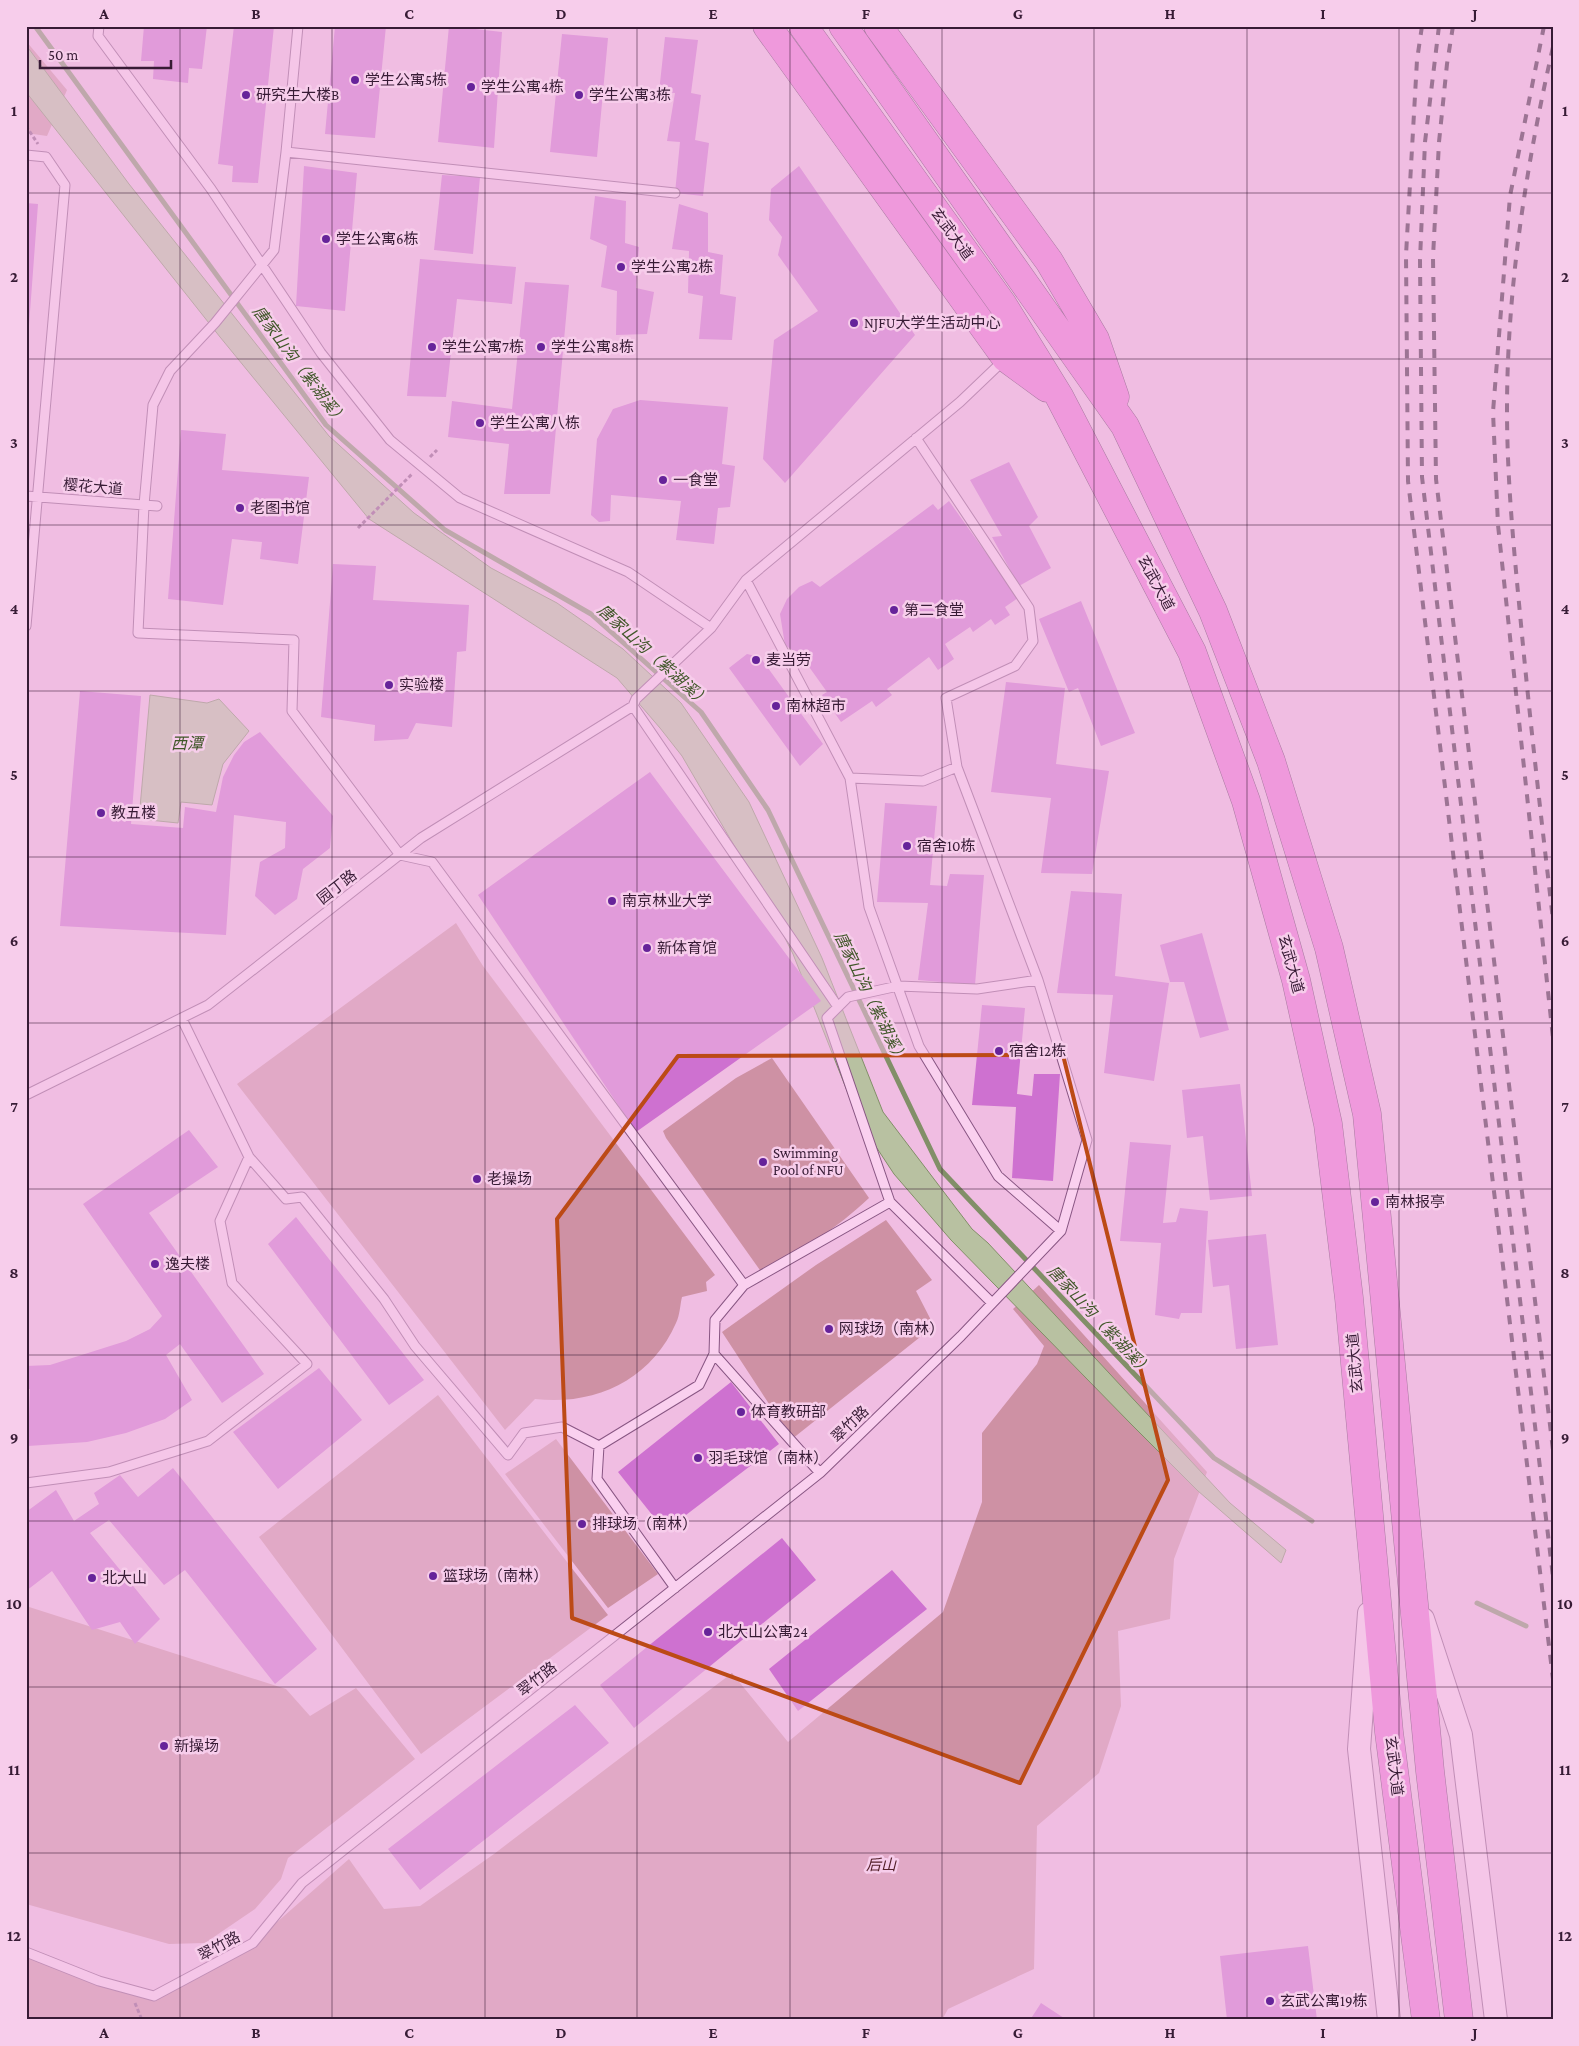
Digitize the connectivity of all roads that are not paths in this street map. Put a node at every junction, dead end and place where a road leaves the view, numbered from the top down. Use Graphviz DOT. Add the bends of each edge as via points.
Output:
graph roads {
  1 [pos="99,26"];
  2 [pos="298,26"];
  3 [pos="767,26"];
  4 [pos="802,26"];
  5 [pos="843,26"];
  6 [pos="878,26"];
  7 [pos="286,152"];
  8 [pos="26,155"];
  9 [pos="675,193"];
  10 [pos="262,265"];
  11 [pos="1006,358"];
  12 [pos="1059,396"];
  13 [pos="1125,426"];
  14 [pos="916,438"];
  15 [pos="26,496"];
  16 [pos="38,496"];
  17 [pos="144,505"];
  18 [pos="157,506"];
  19 [pos="746,580"];
  20 [pos="26,626"];
  21 [pos="711,628"];
  22 [pos="633,706"];
  23 [pos="957,767"];
  24 [pos="850,778"];
  25 [pos="400,855"];
  26 [pos="1038,980"];
  27 [pos="898,986"];
  28 [pos="838,1007"];
  29 [pos="182,1019"];
  30 [pos="26,1095"];
  31 [pos="249,1157"];
  32 [pos="890,1202"];
  33 [pos="1061,1231"];
  34 [pos="744,1285"];
  35 [pos="992,1303"];
  36 [pos="714,1354"];
  37 [pos="599,1446"];
  38 [pos="820,1473"];
  39 [pos="26,1482"];
  40 [pos="1374,1555"];
  41 [pos="675,1588"];
  42 [pos="1412,1588"];
  43 [pos="26,1952"];
  44 [pos="1389,2020"];
  45 [pos="1426,2020"];
  46 [pos="1459,2020"];
  47 [pos="1496,2020"];
  1 -- 10 [label="lane" via="98,36 211,188"];
  2 -- 7 [label="lane"];
  3 -- 11 [label="highway"];
  4 -- 12 [label="highway, 玄武大道" via="1003,305"];
  5 -- 13 [label="highway, 玄武大道"];
  6 -- 13 [label="highway" via="1049,262 1095,339"];
  7 -- 9 [label="lane"];
  7 -- 10 [label="lane" via="274,250"];
  8 -- 16 [label="lane" via="46,157 65,185"];
  10 -- 17 [label="lane" via="170,371 153,405"];
  10 -- 21 [label="lane" via="322,353 390,440 460,498 628,572"];
  11 -- 12 [label="highway"];
  11 -- 14 [label="lane, 园丁路"];
  12 -- 40 [label="highway, 玄武大道" via="1192,652 1246,801 1296,980 1328,1124"];
  13 -- 42 [label="highway, 玄武大道" via="1217,620 1271,761 1329,948 1367,1114"];
  14 -- 19 [label="lane, 园丁路"];
  14 -- 23 [label="lane" via="1029,608 1032,641 1015,666 946,698"];
  15 -- 16 [label="lane, 樱花大道"];
  16 -- 17 [label="lane, 樱花大道"];
  16 -- 20 [label="lane"];
  17 -- 18 [label="lane, 樱花大道"];
  17 -- 25 [label="lane" via="138,633 294,640 292,711"];
  19 -- 21 [label="lane, 园丁路"];
  19 -- 24 [label="lane"];
  21 -- 22 [label="lane, 园丁路" via="636,699"];
  22 -- 25 [label="lane, 园丁路" via="421,838"];
  22 -- 28 [label="lane"];
  23 -- 24 [label="lane" via="923,781"];
  23 -- 26 [label="lane"];
  24 -- 27 [label="lane" via="869,907"];
  25 -- 29 [label="lane, 园丁路" via="248,975 208,1005"];
  25 -- 34 [label="lane" via="432,862"];
  26 -- 27 [label="lane" via="977,989"];
  26 -- 33 [label="lane" via="1087,1140"];
  27 -- 28 [label="lane" via="848,997"];
  27 -- 33 [label="lane" via="919,1046 998,1176"];
  28 -- 32 [label="lane" via="826,1018"];
  29 -- 30 [label="lane, 园丁路"];
  29 -- 31 [label="lane"];
  31 -- 37 [label="lane" via="286,1199 302,1197 384,1299 415,1346 508,1455 524,1433 562,1427"];
  31 -- 39 [label="lane" via="220,1221 232,1283 307,1364 208,1441 109,1472"];
  32 -- 34 [label="lane"];
  32 -- 35 [label="lane"];
  33 -- 35 [label="lane, 翠竹路"];
  34 -- 36 [label="lane" via="715,1320"];
  35 -- 38 [label="lane, 翠竹路"];
  36 -- 37 [label="lane" via="699,1385"];
  36 -- 38 [label="lane"];
  37 -- 41 [label="lane" via="597,1479"];
  38 -- 41 [label="lane, 翠竹路"];
  40 -- 44 [label="street" via="1359,1749"];
  40 -- 45 [label="highway, 玄武大道" via="1389,1732"];
  41 -- 43 [label="lane, 翠竹路" via="302,1882 253,1943 154,1996 99,1981"];
  42 -- 46 [label="highway, 玄武大道"];
  42 -- 47 [label="street" via="1461,1735"];
}
